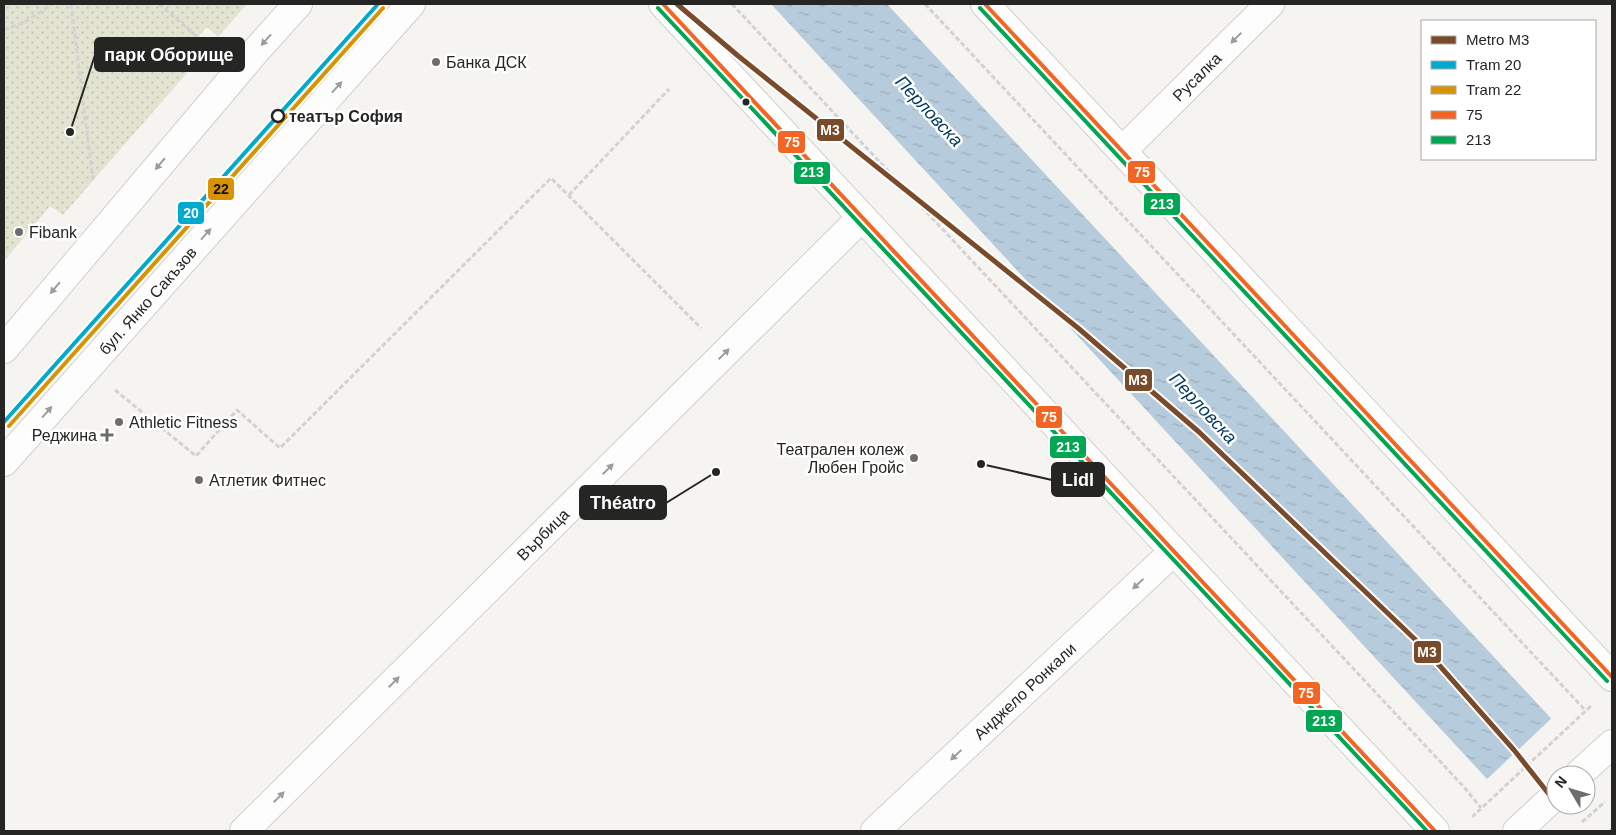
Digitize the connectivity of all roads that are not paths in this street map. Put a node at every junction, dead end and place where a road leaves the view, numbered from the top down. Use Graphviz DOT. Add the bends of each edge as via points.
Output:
graph roads {
  1 [pos="298,4"];
  2 [pos="411,4"];
  3 [pos="663,4"];
  4 [pos="985,4"];
  5 [pos="1270,4"];
  6 [pos="1123,150"];
  7 [pos="862,216"];
  8 [pos="4,349"];
  9 [pos="4,462"];
  10 [pos="1174,551"];
  11 [pos="1612,677"];
  12 [pos="1608,748"];
  13 [pos="1589,765"];
  14 [pos="1546,804"];
  15 [pos="244,831"];
  16 [pos="875,831"];
  17 [pos="1436,831"];
  18 [pos="1517,831"];
  1 -- 8 [label="main road, one-way"];
  9 -- 2 [label="main road, бул. Янко Сакъзов, one-way"];
  3 -- 7 [label="main road"];
  4 -- 6 [label="main road"];
  5 -- 6 [label="main road, Русалка, one-way"];
  6 -- 11 [label="main road"];
  7 -- 10 [label="main road"];
  15 -- 7 [label="main road, Върбица, one-way"];
  10 -- 16 [label="main road, Анджело Ронкали, one-way"];
  10 -- 17 [label="main road"];
  12 -- 13 [label="main road"];
  14 -- 18 [label="main road"];
}
